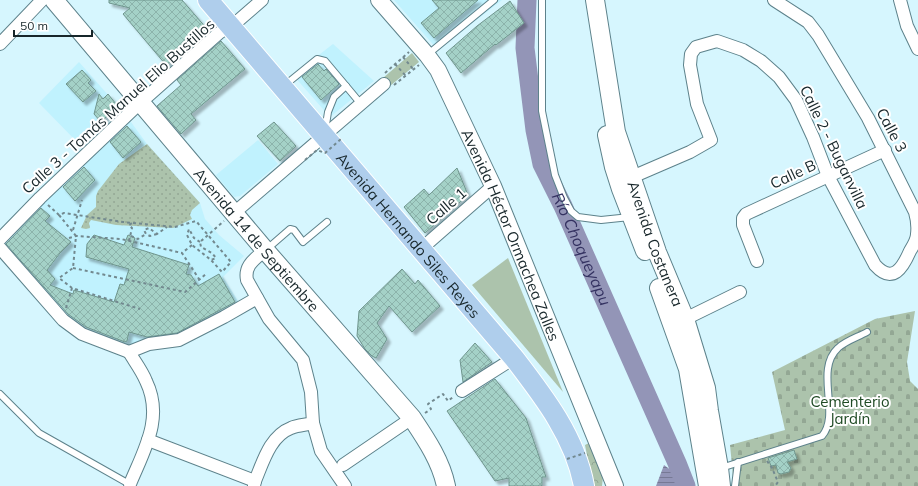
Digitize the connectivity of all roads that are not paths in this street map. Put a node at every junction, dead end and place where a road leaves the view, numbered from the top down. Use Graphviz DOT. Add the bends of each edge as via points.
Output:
graph roads {
  1 [pos="42,0"];
  2 [pos="54,0"];
  3 [pos="208,0"];
  4 [pos="262,0"];
  5 [pos="378,0"];
  6 [pos="494,0"];
  7 [pos="542,0"];
  8 [pos="583,0"];
  9 [pos="595,0"];
  10 [pos="774,0"];
  11 [pos="900,0"];
  12 [pos="230,26"];
  13 [pos="0,44"];
  14 [pos="918,49"];
  15 [pos="427,55"];
  16 [pos="385,78"];
  17 [pos="346,86"];
  18 [pos="283,88"];
  19 [pos="140,103"];
  20 [pos="361,104"];
  21 [pos="332,138"];
  22 [pos="885,150"];
  23 [pos="828,176"];
  24 [pos="632,177"];
  25 [pos="493,186"];
  26 [pos="234,213"];
  27 [pos="632,217"];
  28 [pos="327,222"];
  29 [pos="0,239"];
  30 [pos="0,248"];
  31 [pos="421,249"];
  32 [pos="265,250"];
  33 [pos="757,261"];
  34 [pos="897,272"];
  35 [pos="740,292"];
  36 [pos="257,298"];
  37 [pos="685,319"];
  38 [pos="867,332"];
  39 [pos="129,352"];
  40 [pos="514,358"];
  41 [pos="462,391"];
  42 [pos="0,394"];
  43 [pos="412,418"];
  44 [pos="313,423"];
  45 [pos="148,440"];
  46 [pos="738,462"];
  47 [pos="343,465"];
  48 [pos="720,477"];
  49 [pos="255,484"];
  50 [pos="131,485"];
  51 [pos="446,485"];
  52 [pos="345,486"];
  53 [pos="584,486"];
  54 [pos="615,486"];
  55 [pos="708,486"];
  56 [pos="735,486"];
  1 -- 13 [label="street"];
  2 -- 19 [label="main road, Avenida 14 de Septiembre"];
  3 -- 12 [label="main road, Avenida Hernando Siles Reyes"];
  4 -- 12 [label="street, Calle 3 - Tomás Manuel Elio Bustillos"];
  5 -- 15 [label="street, Avenida Héctor Ormachea Zalles"];
  6 -- 15 [label="lane"];
  7 -- 27 [label="lane" via="542,112 555,175 564,198 571,211 578,217 601,220"];
  8 -- 27 [label="main road, Avenida Costanera" via="614,167"];
  9 -- 24 [label="main road, Avenida Costanera" via="616,132"];
  10 -- 22 [label="street, Calle 3" via="808,22 818,35"];
  11 -- 14 [label="street" via="907,26"];
  12 -- 18 [label="main road, Avenida Hernando Siles Reyes"];
  12 -- 19 [label="street, Calle 3 - Tomás Manuel Elio Bustillos"];
  15 -- 25 [label="street, Avenida Héctor Ormachea Zalles" via="438,70"];
  16 -- 20 [label="street"];
  17 -- 18 [label="lane" via="325,61 317,59"];
  17 -- 20 [label="lane"];
  17 -- 21 [label="lane" via="334,97 328,112"];
  18 -- 21 [label="main road, Avenida Hernando Siles Reyes"];
  19 -- 26 [label="main road, Avenida 14 de Septiembre"];
  19 -- 29 [label="street, Calle 3 - Tomás Manuel Elio Bustillos"];
  20 -- 21 [label="street"];
  21 -- 26 [label="street"];
  21 -- 31 [label="main road, Avenida Hernando Siles Reyes"];
  22 -- 23 [label="street, Calle B"];
  22 -- 34 [label="street, Calle 3" via="915,212 917,224 917,236 903,266"];
  23 -- 24 [label="street, Calle 2 - Buganvilla" via="796,100 779,77 743,50 716,41 696,47 691,54 690,65 696,104 711,140"];
  23 -- 33 [label="street, Calle B" via="744,216 742,222"];
  23 -- 34 [label="street, Calle 2 - Buganvilla" via="875,265 885,273"];
  24 -- 37 [label="main road, Avenida Costanera" via="657,252"];
  25 -- 31 [label="street, Calle 1"];
  25 -- 54 [label="street, Avenida Héctor Ormachea Zalles"];
  26 -- 32 [label="main road, Avenida 14 de Septiembre"];
  27 -- 55 [label="main road, Avenida Costanera" via="688,369"];
  28 -- 32 [label="lane" via="303,242 294,230 290,229"];
  30 -- 39 [label="street" via="63,320 82,334"];
  31 -- 40 [label="main road, Avenida Hernando Siles Reyes"];
  32 -- 36 [label="street" via="251,263 246,274"];
  32 -- 43 [label="main road, Avenida 14 de Septiembre"];
  35 -- 37 [label="street"];
  36 -- 39 [label="street" via="179,340 149,344"];
  36 -- 44 [label="street" via="269,319 303,360 311,392"];
  37 -- 48 [label="main road, Avenida Costanera" via="706,388"];
  38 -- 46 [label="lane" via="838,347 832,354 828,365 829,420 827,430 822,436"];
  39 -- 45 [label="street" via="146,381 153,400 154,417"];
  40 -- 41 [label="street"];
  40 -- 53 [label="main road, Avenida Hernando Siles Reyes" via="560,423 573,448"];
  42 -- 50 [label="lane" via="39,433"];
  43 -- 47 [label="street"];
  43 -- 51 [label="main road, Avenida 14 de Septiembre" via="430,445"];
  44 -- 49 [label="street" via="291,428 281,434 271,445"];
  44 -- 52 [label="street" via="321,451"];
  45 -- 49 [label="street"];
  45 -- 50 [label="street"];
  46 -- 48 [label="lane"];
  46 -- 56 [label="lane"];
}
